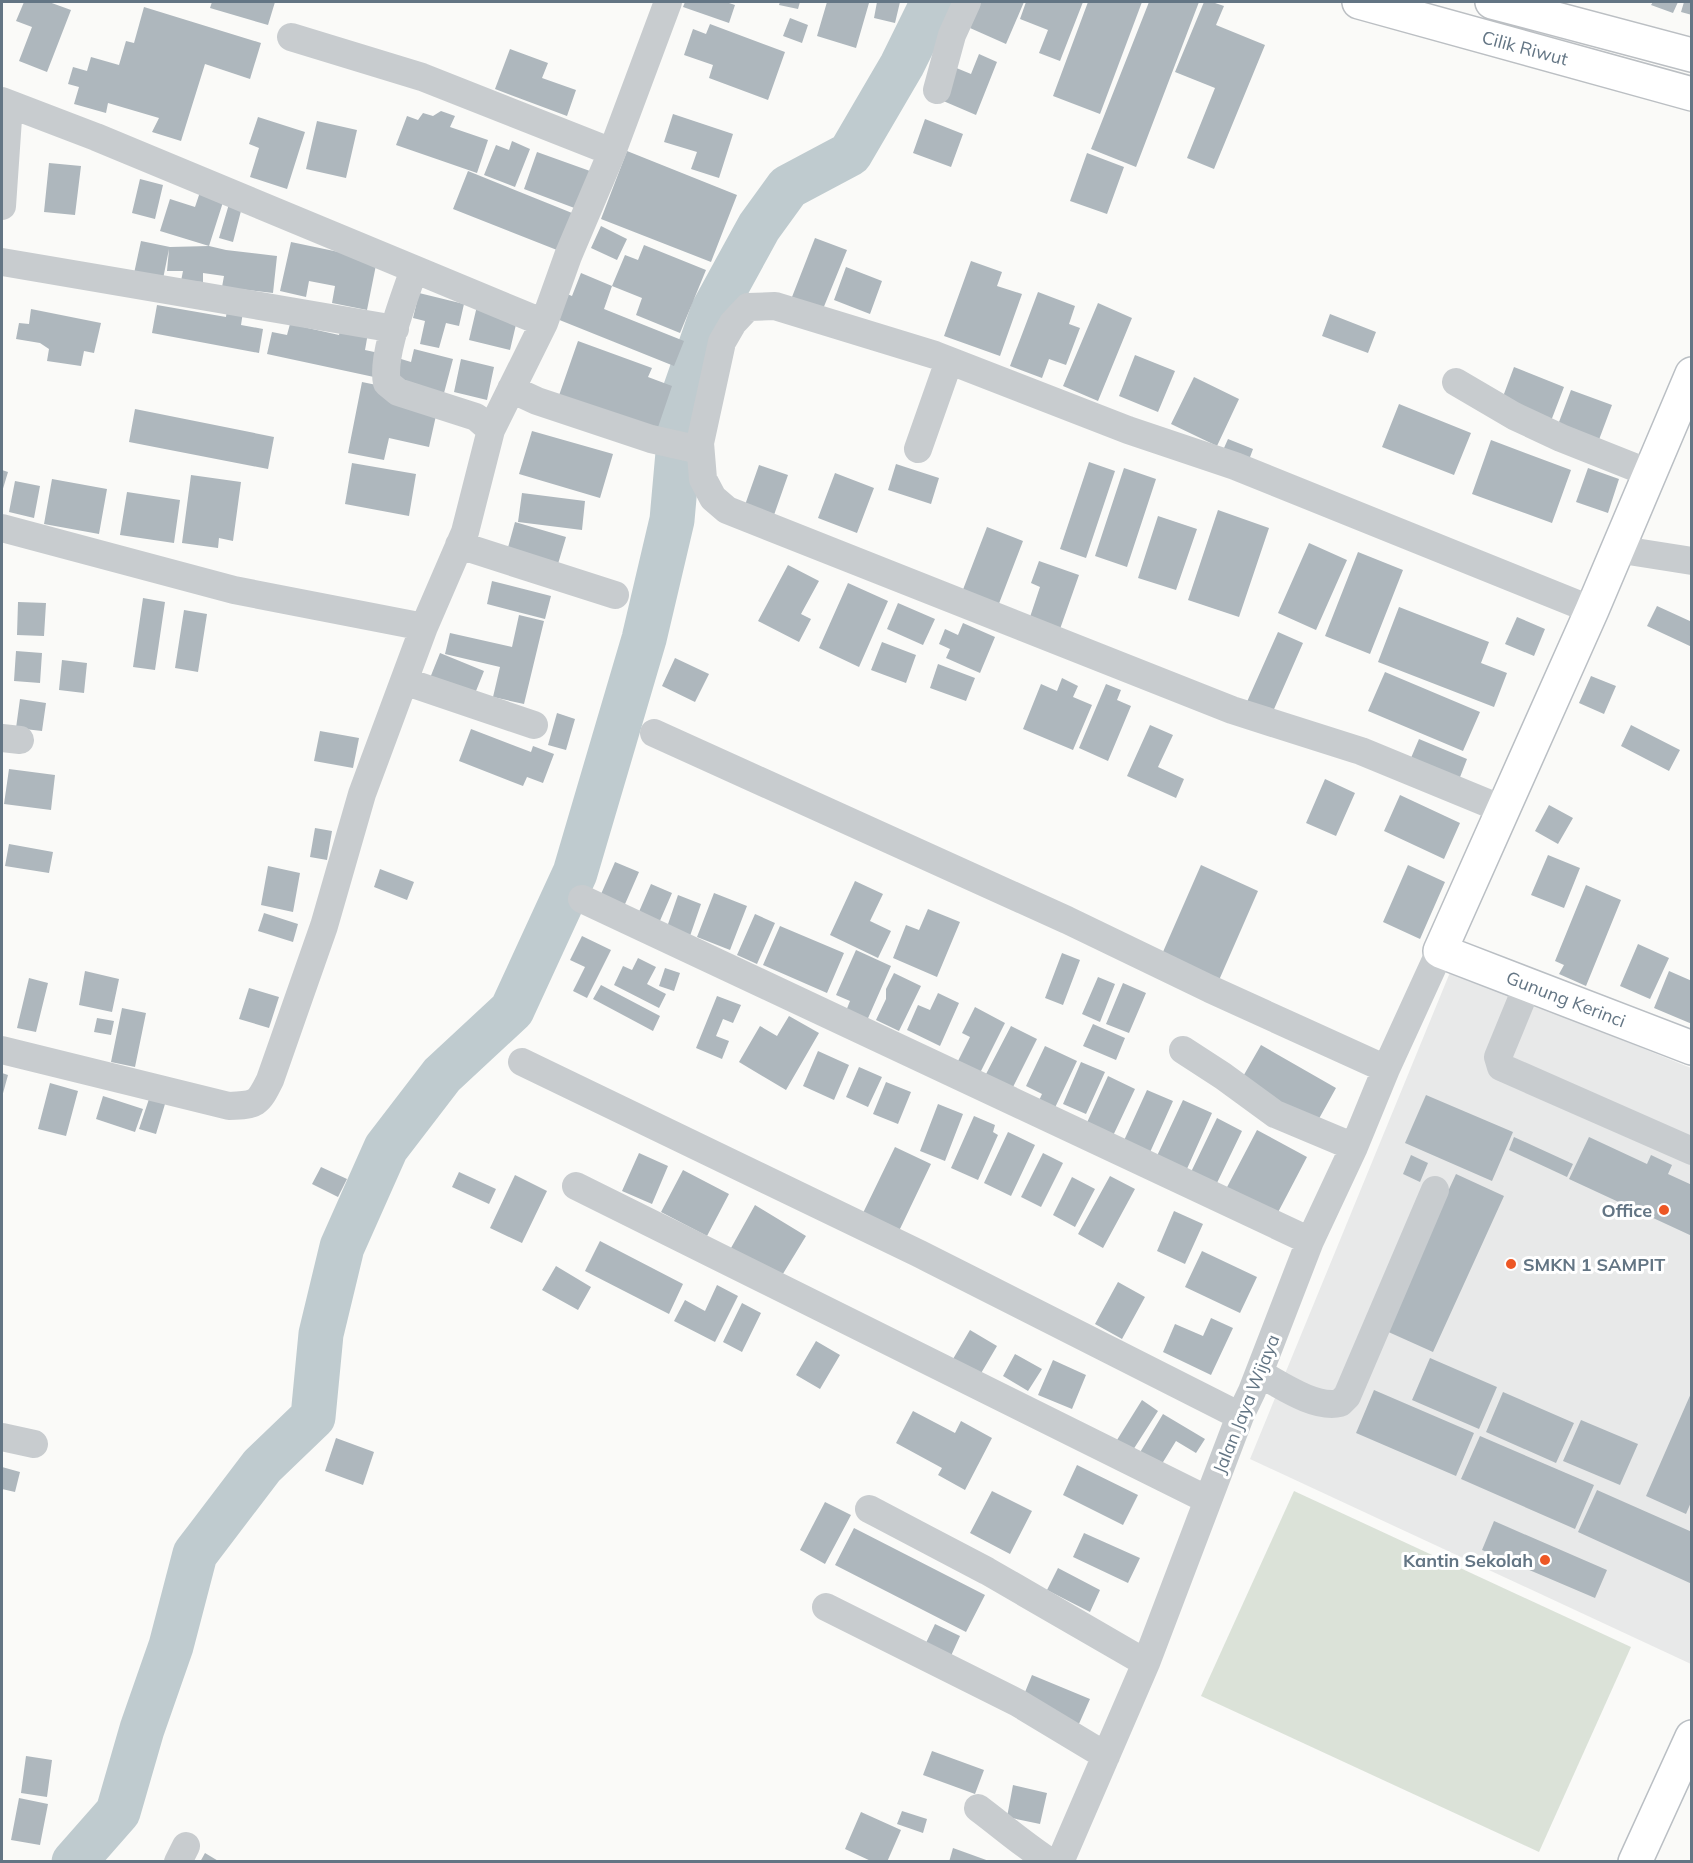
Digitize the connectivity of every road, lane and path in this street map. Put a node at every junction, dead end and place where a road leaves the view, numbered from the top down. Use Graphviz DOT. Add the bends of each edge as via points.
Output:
graph roads {
  1 [pos="668,2"];
  2 [pos="967,2"];
  3 [pos="1359,2"];
  4 [pos="1492,2"];
  5 [pos="291,37"];
  6 [pos="1692,55"];
  7 [pos="937,90"];
  8 [pos="1692,94"];
  9 [pos="5,103"];
  10 [pos="612,152"];
  11 [pos="2,206"];
  12 [pos="2,262"];
  13 [pos="414,269"];
  14 [pos="544,323"];
  15 [pos="395,329"];
  16 [pos="949,361"];
  17 [pos="1692,374"];
  18 [pos="1456,382"];
  19 [pos="511,389"];
  20 [pos="491,430"];
  21 [pos="694,448"];
  22 [pos="918,449"];
  23 [pos="1649,474"];
  24 [pos="2,528"];
  25 [pos="459,545"];
  26 [pos="1616,549"];
  27 [pos="1692,561"];
  28 [pos="615,596"];
  29 [pos="1592,610"];
  30 [pos="424,627"];
  31 [pos="404,681"];
  32 [pos="534,725"];
  33 [pos="654,733"];
  34 [pos="1502,809"];
  35 [pos="582,899"];
  36 [pos="1440,951"];
  37 [pos="1528,984"];
  38 [pos="1692,1048"];
  39 [pos="2,1050"];
  40 [pos="1183,1050"];
  41 [pos="522,1062"];
  42 [pos="1386,1069"];
  43 [pos="1354,1147"];
  44 [pos="1692,1151"];
  45 [pos="576,1186"];
  46 [pos="1435,1190"];
  47 [pos="1310,1240"];
  48 [pos="1259,1373"];
  49 [pos="1240,1416"];
  50 [pos="2,1437"];
  51 [pos="33,1444"];
  52 [pos="1208,1500"];
  53 [pos="869,1509"];
  54 [pos="826,1607"];
  55 [pos="1146,1663"];
  56 [pos="1692,1737"];
  57 [pos="1106,1756"];
  58 [pos="978,1808"];
  59 [pos="1050,1862"];
  60 [pos="1060,1862"];
  61 [pos="1635,1862"];
  1 -- 10 [label="street"];
  2 -- 7 [label="street" via="952,35"];
  3 -- 8 [label="street, Cilik Riwut"];
  4 -- 6 [label="street, Cilik Riwut"];
  5 -- 10 [label="street" via="422,77"];
  9 -- 11 [label="street"];
  9 -- 13 [label="street"];
  10 -- 14 [label="street"];
  12 -- 15 [label="street"];
  13 -- 14 [label="street"];
  13 -- 15 [label="street"];
  14 -- 19 [label="street"];
  15 -- 20 [label="street" via="386,366 387,383 398,392 476,417"];
  16 -- 21 [label="street" via="775,306 748,307 722,342"];
  16 -- 22 [label="street"];
  16 -- 29 [label="street" via="1128,430 1235,466"];
  17 -- 23 [label="street"];
  18 -- 23 [label="street" via="1514,416"];
  19 -- 20 [label="street"];
  19 -- 21 [label="street" via="651,439"];
  20 -- 25 [label="street"];
  21 -- 34 [label="street" via="713,498 727,510 1232,710 1361,751"];
  23 -- 26 [label="street"];
  24 -- 30 [label="street" via="234,590"];
  25 -- 28 [label="street"];
  25 -- 30 [label="street"];
  26 -- 27 [label="street"];
  26 -- 29 [label="street"];
  29 -- 34 [label="street"];
  30 -- 31 [label="street"];
  31 -- 32 [label="street"];
  31 -- 39 [label="street" via="362,794 324,926 262,1097 251,1106 229,1106"];
  33 -- 42 [label="street"];
  34 -- 36 [label="street"];
  35 -- 47 [label="street"];
  36 -- 37 [label="street, Gunung Kerinci"];
  36 -- 42 [label="street, Jalan Jaya Wijaya"];
  37 -- 38 [label="street, Gunung Kerinci"];
  37 -- 44 [label="street" via="1498,1057 1501,1067"];
  40 -- 43 [label="street" via="1275,1114"];
  41 -- 49 [label="street" via="920,1254"];
  42 -- 43 [label="street, Jalan Jaya Wijaya"];
  43 -- 47 [label="street, Jalan Jaya Wijaya"];
  45 -- 52 [label="street"];
  46 -- 48 [label="street" via="1347,1396 1340,1403 1325,1405"];
  47 -- 48 [label="street, Jalan Jaya Wijaya"];
  48 -- 49 [label="street, Jalan Jaya Wijaya"];
  49 -- 52 [label="street, Jalan Jaya Wijaya"];
  50 -- 51 [label="street"];
  52 -- 55 [label="street, Jalan Jaya Wijaya"];
  53 -- 55 [label="street" via="987,1571"];
  54 -- 57 [label="street" via="1018,1703"];
  55 -- 57 [label="street, Jalan Jaya Wijaya"];
  56 -- 61 [label="street"];
  57 -- 60 [label="street, Jalan Jaya Wijaya"];
  58 -- 59 [label="street"];
}
